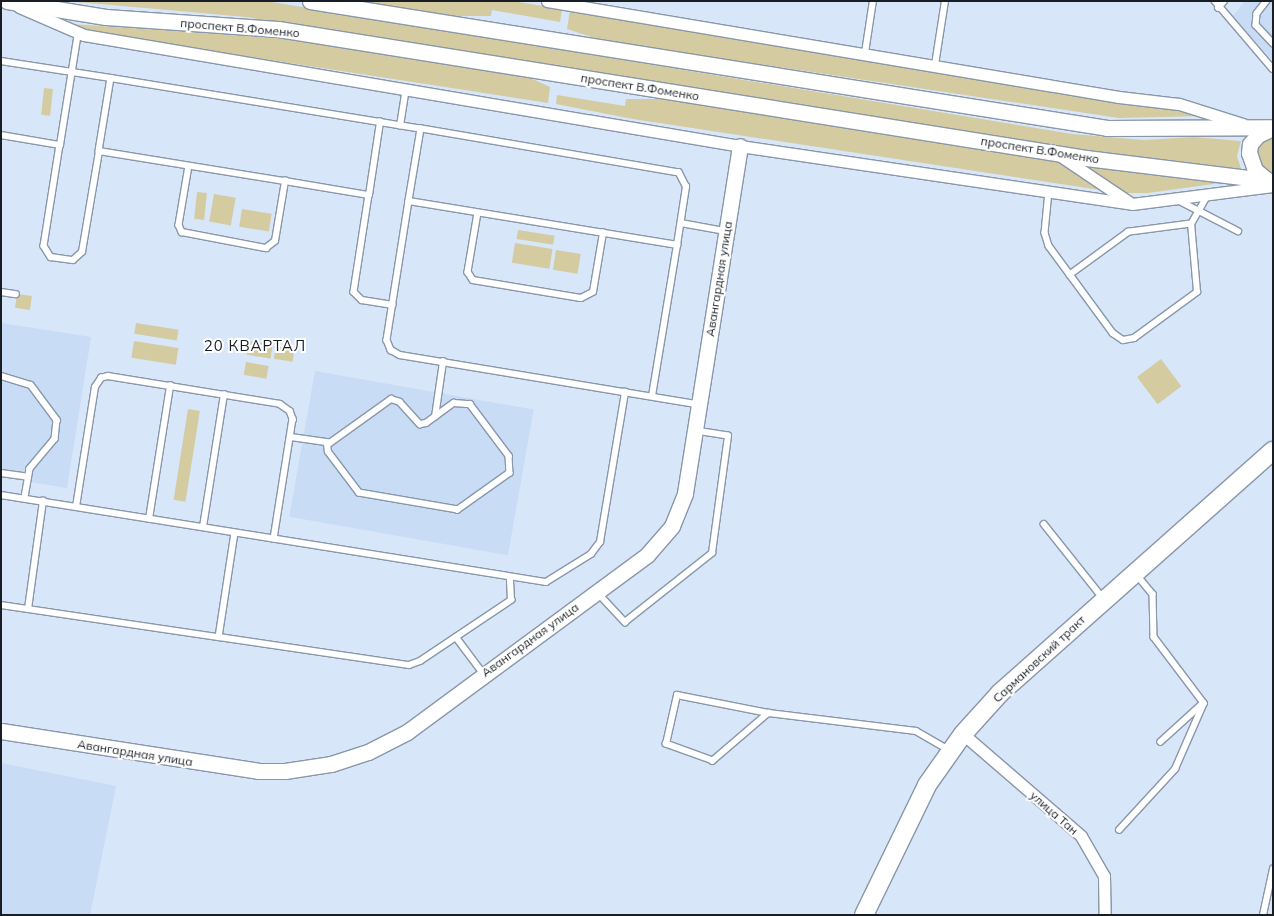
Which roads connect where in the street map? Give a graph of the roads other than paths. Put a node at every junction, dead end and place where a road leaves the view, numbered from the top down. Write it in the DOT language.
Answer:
graph roads {
  1 [pos="6,1"];
  2 [pos="310,1"];
  3 [pos="547,1"];
  4 [pos="873,1"];
  5 [pos="945,1"];
  6 [pos="1215,1"];
  7 [pos="1224,1"];
  8 [pos="1267,1"];
  9 [pos="598,5"];
  10 [pos="1218,8"];
  11 [pos="78,32"];
  12 [pos="1273,43"];
  13 [pos="866,53"];
  14 [pos="1,60"];
  15 [pos="935,65"];
  16 [pos="1273,69"];
  17 [pos="72,72"];
  18 [pos="111,78"];
  19 [pos="406,89"];
  20 [pos="380,122"];
  21 [pos="400,126"];
  22 [pos="1252,126"];
  23 [pos="1273,127"];
  24 [pos="421,129"];
  25 [pos="1,135"];
  26 [pos="60,144"];
  27 [pos="740,146"];
  28 [pos="99,151"];
  29 [pos="1055,153"];
  30 [pos="189,166"];
  31 [pos="285,181"];
  32 [pos="1271,182"];
  33 [pos="1050,192"];
  34 [pos="369,195"];
  35 [pos="1208,195"];
  36 [pos="1176,199"];
  37 [pos="409,202"];
  38 [pos="1132,204"];
  39 [pos="478,213"];
  40 [pos="1196,213"];
  41 [pos="681,223"];
  42 [pos="1191,224"];
  43 [pos="727,231"];
  44 [pos="1238,231"];
  45 [pos="603,233"];
  46 [pos="677,245"];
  47 [pos="1070,275"];
  48 [pos="1,292"];
  49 [pos="16,294"];
  50 [pos="392,305"];
  51 [pos="443,362"];
  52 [pos="2,378"];
  53 [pos="170,386"];
  54 [pos="625,392"];
  55 [pos="224,395"];
  56 [pos="652,396"];
  57 [pos="699,404"];
  58 [pos="434,417"];
  59 [pos="695,431"];
  60 [pos="290,436"];
  61 [pos="328,442"];
  62 [pos="1273,452"];
  63 [pos="1,473"];
  64 [pos="28,477"];
  65 [pos="1,494"];
  66 [pos="25,498"];
  67 [pos="43,501"];
  68 [pos="76,507"];
  69 [pos="149,518"];
  70 [pos="1044,524"];
  71 [pos="203,527"];
  72 [pos="235,533"];
  73 [pos="274,539"];
  74 [pos="1135,572"];
  75 [pos="510,578"];
  76 [pos="597,591"];
  77 [pos="1104,599"];
  78 [pos="1,605"];
  79 [pos="28,608"];
  80 [pos="220,637"];
  81 [pos="456,637"];
  82 [pos="484,675"];
  83 [pos="1204,703"];
  84 [pos="769,713"];
  85 [pos="1,731"];
  86 [pos="963,734"];
  87 [pos="1161,742"];
  88 [pos="951,752"];
  89 [pos="1119,830"];
  90 [pos="1273,870"];
  91 [pos="864,915"];
  92 [pos="1105,915"];
  93 [pos="1263,915"];
  1 -- 11 [label="street"];
  1 -- 29 [label="main road, проспект В.Фоменко"];
  2 -- 22 [label="main road"];
  3 -- 9 [label="street"];
  4 -- 13 [label="lane"];
  5 -- 15 [label="lane"];
  6 -- 10 [label="lane"];
  7 -- 10 [label="lane"];
  8 -- 12 [label="lane"];
  9 -- 13 [label="street"];
  10 -- 16 [label="lane"];
  11 -- 17 [label="lane"];
  11 -- 19 [label="street"];
  13 -- 15 [label="street"];
  14 -- 17 [label="lane"];
  15 -- 22 [label="street"];
  17 -- 18 [label="lane"];
  17 -- 26 [label="lane"];
  18 -- 20 [label="lane"];
  18 -- 28 [label="lane"];
  19 -- 21 [label="lane"];
  19 -- 27 [label="street"];
  20 -- 21 [label="lane"];
  20 -- 34 [label="lane"];
  21 -- 24 [label="lane"];
  22 -- 23 [label="main road"];
  23 -- 32 [label="main road"];
  24 -- 37 [label="lane"];
  24 -- 41 [label="lane"];
  25 -- 26 [label="lane"];
  26 -- 28 [label="lane"];
  27 -- 33 [label="street"];
  27 -- 43 [label="main road, Авангардная улица"];
  28 -- 30 [label="lane"];
  29 -- 32 [label="main road, проспект В.Фоменко"];
  29 -- 38 [label="street"];
  30 -- 31 [label="lane"];
  30 -- 31 [label="lane"];
  31 -- 34 [label="lane"];
  32 -- 35 [label="street"];
  33 -- 38 [label="street"];
  33 -- 47 [label="lane"];
  34 -- 50 [label="lane"];
  35 -- 36 [label="street"];
  35 -- 40 [label="lane"];
  36 -- 38 [label="street"];
  36 -- 40 [label="lane"];
  37 -- 39 [label="lane"];
  37 -- 50 [label="lane"];
  39 -- 45 [label="lane"];
  39 -- 45 [label="lane"];
  40 -- 42 [label="lane"];
  40 -- 44 [label="lane"];
  41 -- 43 [label="lane"];
  41 -- 46 [label="lane"];
  42 -- 47 [label="lane"];
  42 -- 47 [label="lane"];
  43 -- 57 [label="main road, Авангардная улица"];
  45 -- 46 [label="lane"];
  46 -- 56 [label="lane"];
  48 -- 49 [label="lane"];
  50 -- 51 [label="lane"];
  51 -- 54 [label="lane"];
  51 -- 58 [label="lane"];
  52 -- 64 [label="lane"];
  53 -- 55 [label="lane"];
  53 -- 68 [label="lane"];
  53 -- 69 [label="lane"];
  54 -- 56 [label="lane"];
  54 -- 75 [label="lane"];
  55 -- 60 [label="lane"];
  55 -- 71 [label="lane"];
  56 -- 57 [label="lane"];
  57 -- 59 [label="main road, Авангардная улица"];
  58 -- 61 [label="lane"];
  58 -- 61 [label="lane"];
  59 -- 76 [label="main road, Авангардная улица"];
  59 -- 76 [label="lane"];
  60 -- 61 [label="lane"];
  60 -- 73 [label="lane"];
  62 -- 74 [label="main road, Сармановский тракт"];
  63 -- 64 [label="lane"];
  64 -- 66 [label="lane"];
  65 -- 66 [label="lane"];
  66 -- 67 [label="lane"];
  67 -- 68 [label="lane"];
  67 -- 79 [label="lane"];
  68 -- 69 [label="lane"];
  69 -- 71 [label="lane"];
  70 -- 77 [label="lane"];
  71 -- 72 [label="lane"];
  72 -- 73 [label="lane"];
  72 -- 80 [label="lane"];
  73 -- 75 [label="lane"];
  74 -- 77 [label="main road, Сармановский тракт"];
  74 -- 83 [label="lane"];
  75 -- 81 [label="lane"];
  76 -- 82 [label="main road, Авангардная улица"];
  77 -- 86 [label="main road, Сармановский тракт"];
  78 -- 79 [label="lane"];
  79 -- 80 [label="lane"];
  80 -- 81 [label="lane"];
  81 -- 82 [label="lane"];
  82 -- 85 [label="main road, Авангардная улица"];
  83 -- 87 [label="lane"];
  83 -- 89 [label="lane"];
  84 -- 84 [label="lane"];
  84 -- 88 [label="lane"];
  86 -- 88 [label="main road, Сармановский тракт"];
  86 -- 92 [label="street, улица Тан"];
  88 -- 91 [label="main road, Сармановский тракт"];
  90 -- 93 [label="lane"];
}
